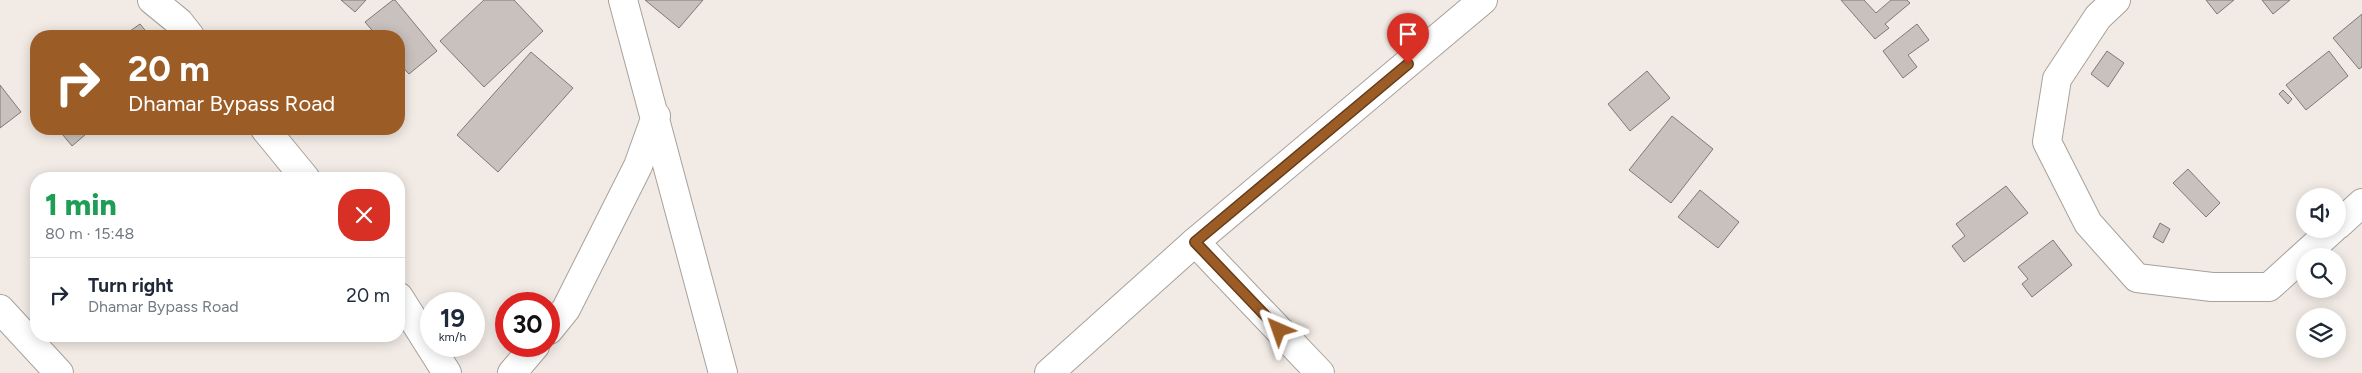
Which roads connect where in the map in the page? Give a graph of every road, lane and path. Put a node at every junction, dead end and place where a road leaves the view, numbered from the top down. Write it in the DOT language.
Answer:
graph roads {
  1 [pos="152,0"];
  2 [pos="624,0"];
  3 [pos="1484,0"];
  4 [pos="2116,0"];
  5 [pos="185,30"];
  6 [pos="656,116"];
  7 [pos="270,135"];
  8 [pos="300,172"];
  9 [pos="2362,203"];
  10 [pos="2346,218"];
  11 [pos="2323,238"];
  12 [pos="1195,242"];
  13 [pos="405,306"];
  14 [pos="0,309"];
  15 [pos="560,316"];
  16 [pos="30,342"];
  17 [pos="30,342"];
  18 [pos="525,357"];
  19 [pos="59,373"];
  20 [pos="447,373"];
  21 [pos="512,373"];
  22 [pos="723,373"];
  23 [pos="1049,373"];
  24 [pos="1320,373"];
  1 -- 5 [label="street"];
  2 -- 6 [label="street"];
  3 -- 12 [label="street"];
  4 -- 11 [label="street"];
  6 -- 15 [label="street"];
  6 -- 22 [label="street"];
  7 -- 8 [label="street"];
  9 -- 10 [label="street"];
  12 -- 23 [label="street"];
  12 -- 24 [label="street"];
  13 -- 20 [label="street"];
  14 -- 16 [label="street"];
  17 -- 19 [label="street"];
  18 -- 21 [label="street"];
}
